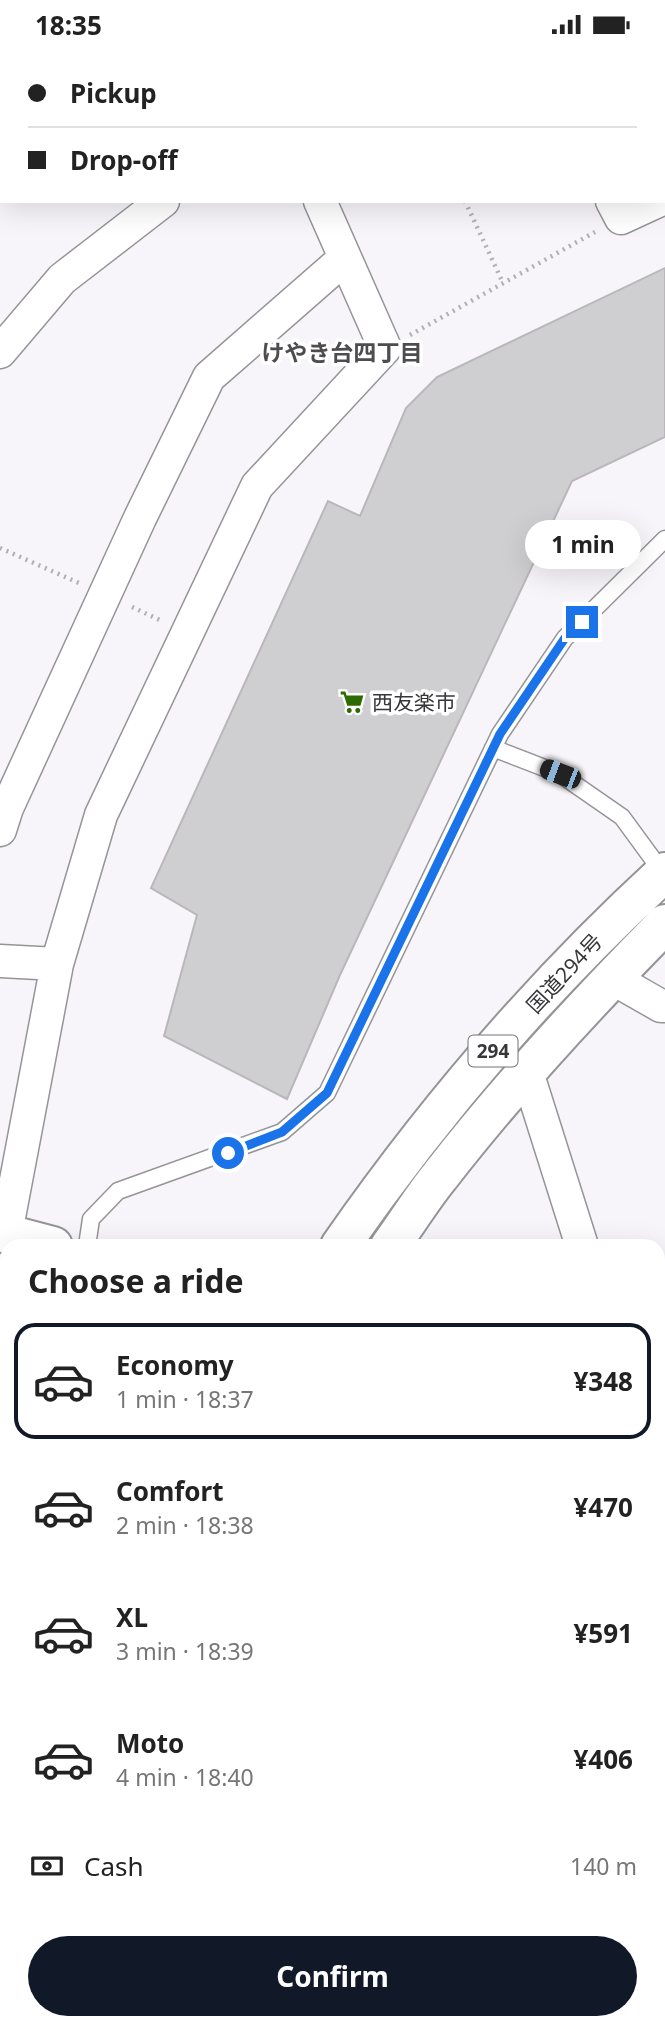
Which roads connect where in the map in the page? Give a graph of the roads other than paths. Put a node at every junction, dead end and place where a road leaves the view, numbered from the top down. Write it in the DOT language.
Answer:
graph roads {
  1 [pos="160,203"];
  2 [pos="321,203"];
  3 [pos="649,203"];
  4 [pos="616,210"];
  5 [pos="345,258"];
  6 [pos="0,352"];
  7 [pos="665,539"];
  8 [pos="493,748"];
  9 [pos="0,830"];
  10 [pos="664,872"];
  11 [pos="665,924"];
  12 [pos="0,961"];
  13 [pos="57,964"];
  14 [pos="612,978"];
  15 [pos="665,1006"];
  16 [pos="527,1072"];
  17 [pos="3,1232"];
  18 [pos="28,1239"];
  19 [pos="89,1239"];
  20 [pos="345,1239"];
  21 [pos="395,1239"];
  22 [pos="573,1239"];
  1 -- 6 [label="street"];
  2 -- 5 [label="street"];
  3 -- 4 [label="street"];
  5 -- 9 [label="street"];
  5 -- 13 [label="street"];
  7 -- 8 [label="lane"];
  8 -- 10 [label="lane"];
  8 -- 19 [label="lane"];
  10 -- 20 [label="main road, 国道294号 / 294"];
  11 -- 14 [label="main road, 国道294号 / 294"];
  12 -- 13 [label="street"];
  13 -- 17 [label="street"];
  14 -- 15 [label="street"];
  14 -- 16 [label="main road, 国道294号 / 294"];
  16 -- 21 [label="main road, 国道294号 / 294"];
  16 -- 22 [label="street"];
  17 -- 18 [label="main road"];
}
